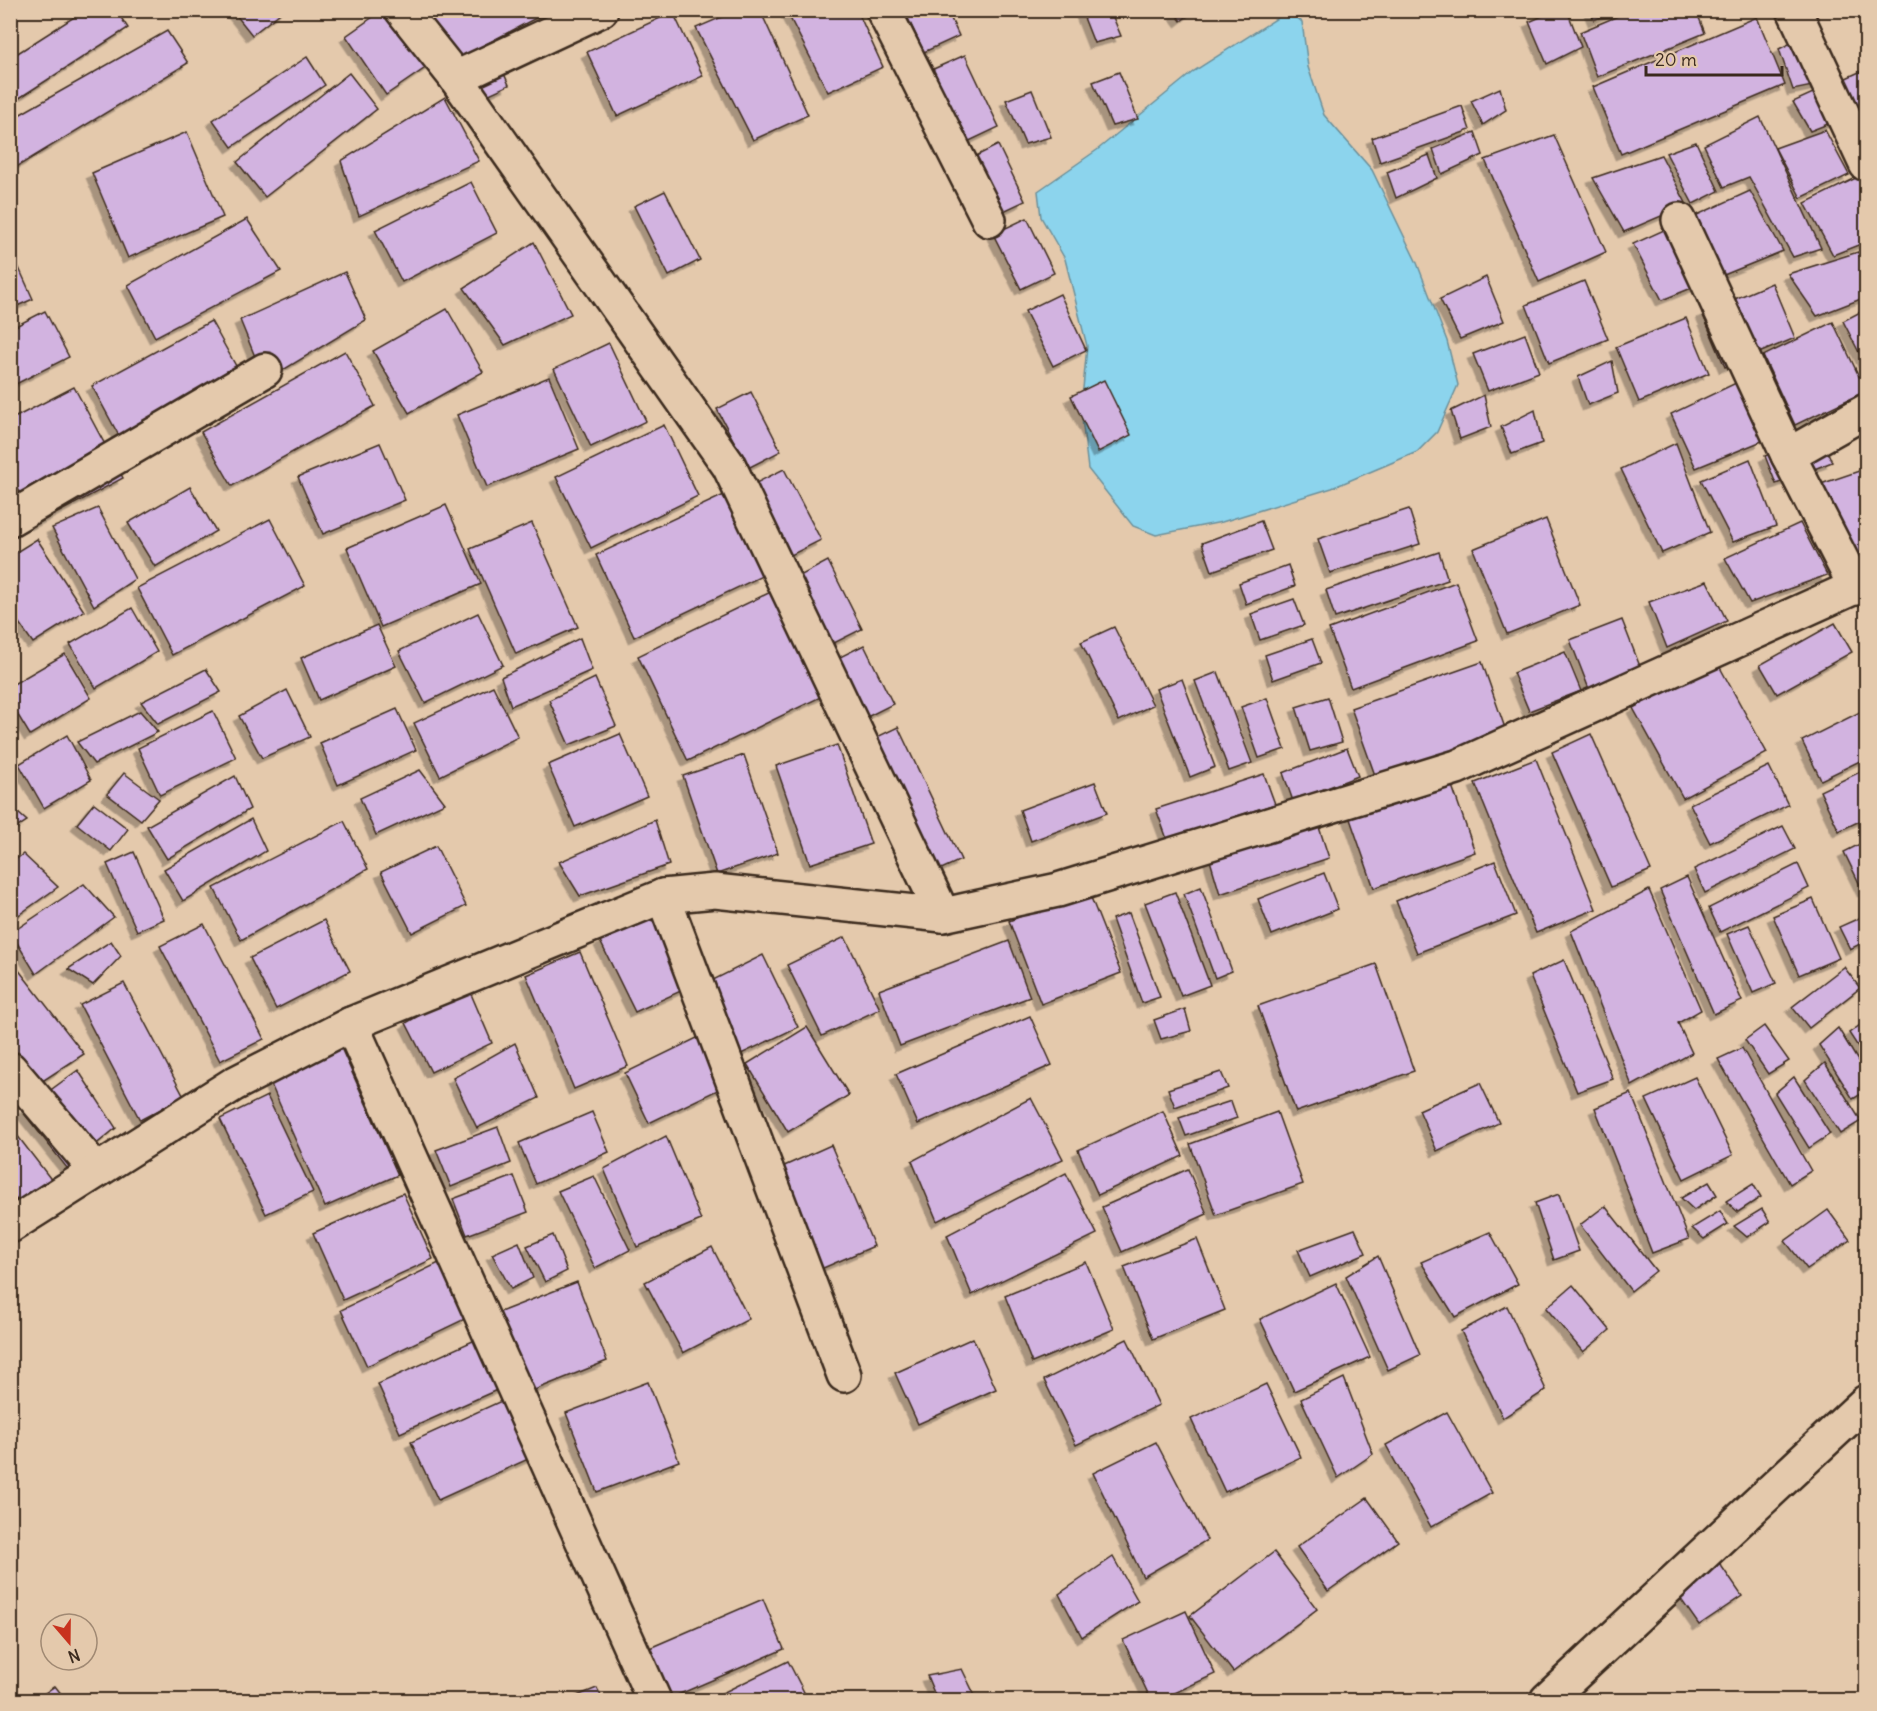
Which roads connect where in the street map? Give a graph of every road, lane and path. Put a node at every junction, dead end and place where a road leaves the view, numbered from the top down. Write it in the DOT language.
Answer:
graph roads {
  1 [pos="402,10"];
  2 [pos="601,10"];
  3 [pos="883,10"];
  4 [pos="1794,10"];
  5 [pos="456,78"];
  6 [pos="1866,164"];
  7 [pos="989,220"];
  8 [pos="1679,220"];
  9 [pos="266,370"];
  10 [pos="1866,411"];
  11 [pos="1788,455"];
  12 [pos="10,519"];
  13 [pos="1861,585"];
  14 [pos="663,896"];
  15 [pos="943,915"];
  16 [pos="351,1024"];
  17 [pos="10,1069"];
  18 [pos="96,1170"];
  19 [pos="10,1226"];
  20 [pos="844,1375"];
  21 [pos="1866,1402"];
  22 [pos="654,1701"];
  23 [pos="1546,1701"];
  1 -- 5 [label="street"];
  2 -- 5 [label="street"];
  3 -- 7 [label="street"];
  4 -- 6 [label="street"];
  5 -- 15 [label="street"];
  8 -- 11 [label="street"];
  9 -- 12 [label="street"];
  10 -- 11 [label="street"];
  11 -- 13 [label="street"];
  13 -- 15 [label="street"];
  14 -- 15 [label="street"];
  14 -- 16 [label="street"];
  14 -- 20 [label="street"];
  16 -- 18 [label="street"];
  16 -- 22 [label="street"];
  17 -- 18 [label="street"];
  18 -- 19 [label="street"];
  21 -- 23 [label="street"];
}
